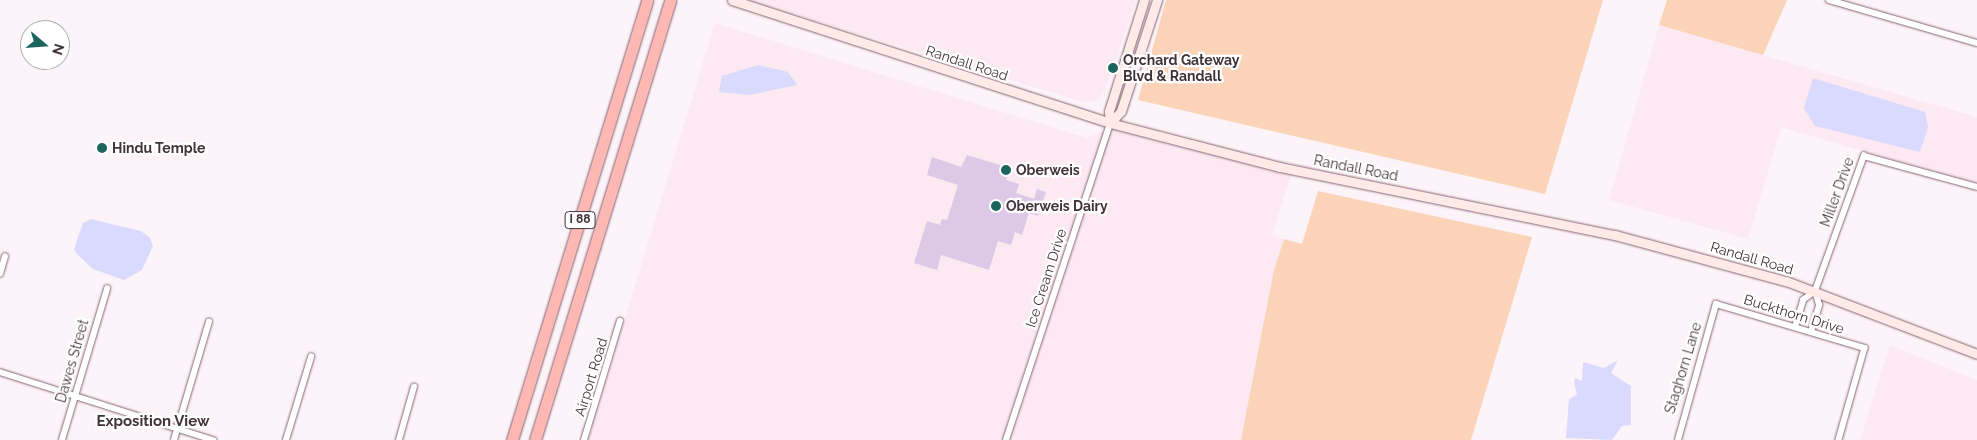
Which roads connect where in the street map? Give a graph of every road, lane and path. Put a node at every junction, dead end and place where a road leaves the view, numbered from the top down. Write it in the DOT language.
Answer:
graph roads {
  1 [pos="647,0"];
  2 [pos="670,0"];
  3 [pos="732,0"];
  4 [pos="1144,0"];
  5 [pos="1157,0"];
  6 [pos="1829,0"];
  7 [pos="1977,44"];
  8 [pos="1110,123"];
  9 [pos="1977,188"];
  10 [pos="5,257"];
  11 [pos="0,274"];
  12 [pos="107,289"];
  13 [pos="1815,291"];
  14 [pos="1716,304"];
  15 [pos="620,321"];
  16 [pos="209,322"];
  17 [pos="1794,327"];
  18 [pos="1811,332"];
  19 [pos="1977,354"];
  20 [pos="311,357"];
  21 [pos="0,372"];
  22 [pos="414,387"];
  23 [pos="75,396"];
  24 [pos="178,429"];
  25 [pos="62,440"];
  26 [pos="174,440"];
  27 [pos="213,440"];
  28 [pos="286,440"];
  29 [pos="399,440"];
  30 [pos="512,440"];
  31 [pos="535,440"];
  32 [pos="584,440"];
  33 [pos="1006,440"];
  34 [pos="1678,440"];
  35 [pos="1839,440"];
  1 -- 30 [label="highway, I 88"];
  2 -- 31 [label="highway, I 88"];
  3 -- 8 [label="main road, Randall Road"];
  4 -- 8 [label="main road"];
  5 -- 8 [label="main road"];
  6 -- 7 [label="street"];
  8 -- 13 [label="main road, Randall Road"];
  8 -- 33 [label="street, Ice Cream Drive"];
  9 -- 13 [label="street, Miller Drive"];
  10 -- 11 [label="street"];
  12 -- 23 [label="street, Dawes Street"];
  13 -- 17 [label="street"];
  13 -- 18 [label="street"];
  13 -- 19 [label="main road, Randall Road"];
  14 -- 17 [label="street, Buckthorn Drive"];
  14 -- 34 [label="street, Staghorn Lane"];
  15 -- 32 [label="street, Airport Road"];
  16 -- 24 [label="street"];
  17 -- 18 [label="street, Buckthorn Drive"];
  18 -- 35 [label="street, Buckthorn Drive"];
  20 -- 28 [label="street"];
  21 -- 23 [label="street"];
  22 -- 29 [label="street"];
  23 -- 24 [label="street"];
  23 -- 25 [label="street, Dawes Street"];
  24 -- 26 [label="street"];
  24 -- 27 [label="street"];
}
